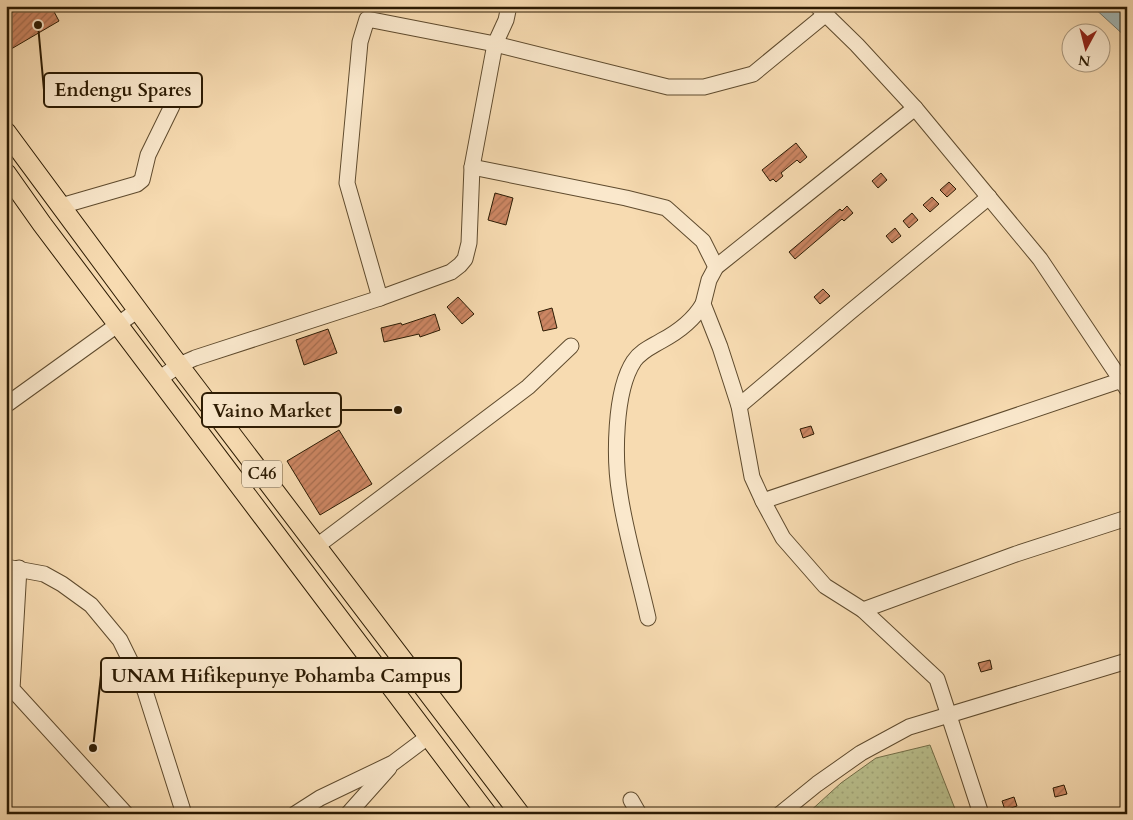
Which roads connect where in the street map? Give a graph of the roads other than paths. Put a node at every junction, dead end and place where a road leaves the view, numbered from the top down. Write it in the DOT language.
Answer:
graph roads {
  1 [pos="509,6"];
  2 [pos="822,10"];
  3 [pos="495,44"];
  4 [pos="172,106"];
  5 [pos="915,108"];
  6 [pos="6,132"];
  7 [pos="472,167"];
  8 [pos="6,173"];
  9 [pos="988,197"];
  10 [pos="61,206"];
  11 [pos="716,267"];
  12 [pos="380,298"];
  13 [pos="703,304"];
  14 [pos="138,310"];
  15 [pos="118,324"];
  16 [pos="572,346"];
  17 [pos="178,365"];
  18 [pos="159,379"];
  19 [pos="1124,384"];
  20 [pos="6,405"];
  21 [pos="739,406"];
  22 [pos="763,501"];
  23 [pos="1127,518"];
  24 [pos="317,546"];
  25 [pos="13,568"];
  26 [pos="863,610"];
  27 [pos="648,618"];
  28 [pos="1127,661"];
  29 [pos="949,715"];
  30 [pos="451,722"];
  31 [pos="429,736"];
  32 [pos="394,763"];
  33 [pos="631,800"];
  34 [pos="126,814"];
  35 [pos="184,814"];
  36 [pos="295,814"];
  37 [pos="348,814"];
  38 [pos="488,814"];
  39 [pos="520,814"];
  40 [pos="640,814"];
  41 [pos="780,814"];
  42 [pos="981,814"];
  1 -- 3 [label="street"];
  2 -- 3 [label="street"];
  2 -- 5 [label="street"];
  3 -- 7 [label="street"];
  3 -- 12 [label="street"];
  4 -- 10 [label="street"];
  5 -- 9 [label="street"];
  5 -- 11 [label="street"];
  6 -- 10 [label="main road, C46"];
  7 -- 11 [label="street"];
  7 -- 12 [label="street"];
  8 -- 15 [label="main road, C46"];
  9 -- 19 [label="street"];
  9 -- 21 [label="street"];
  10 -- 14 [label="main road, C46"];
  11 -- 13 [label="street"];
  12 -- 17 [label="street"];
  13 -- 21 [label="street"];
  13 -- 27 [label="street"];
  14 -- 15 [label="street"];
  14 -- 17 [label="main road, C46"];
  15 -- 18 [label="main road, C46"];
  15 -- 20 [label="street"];
  16 -- 24 [label="street"];
  17 -- 18 [label="street"];
  17 -- 24 [label="main road, C46"];
  18 -- 31 [label="main road, C46"];
  19 -- 22 [label="street"];
  21 -- 22 [label="street"];
  22 -- 26 [label="street"];
  23 -- 26 [label="street"];
  24 -- 30 [label="main road, C46"];
  25 -- 34 [label="street"];
  25 -- 35 [label="street"];
  26 -- 29 [label="street"];
  28 -- 29 [label="street"];
  29 -- 41 [label="street"];
  29 -- 42 [label="street"];
  30 -- 31 [label="main road"];
  30 -- 39 [label="main road, C46"];
  31 -- 32 [label="street"];
  31 -- 38 [label="main road, C46"];
  32 -- 36 [label="street"];
  32 -- 37 [label="street"];
  33 -- 40 [label="street"];
}
